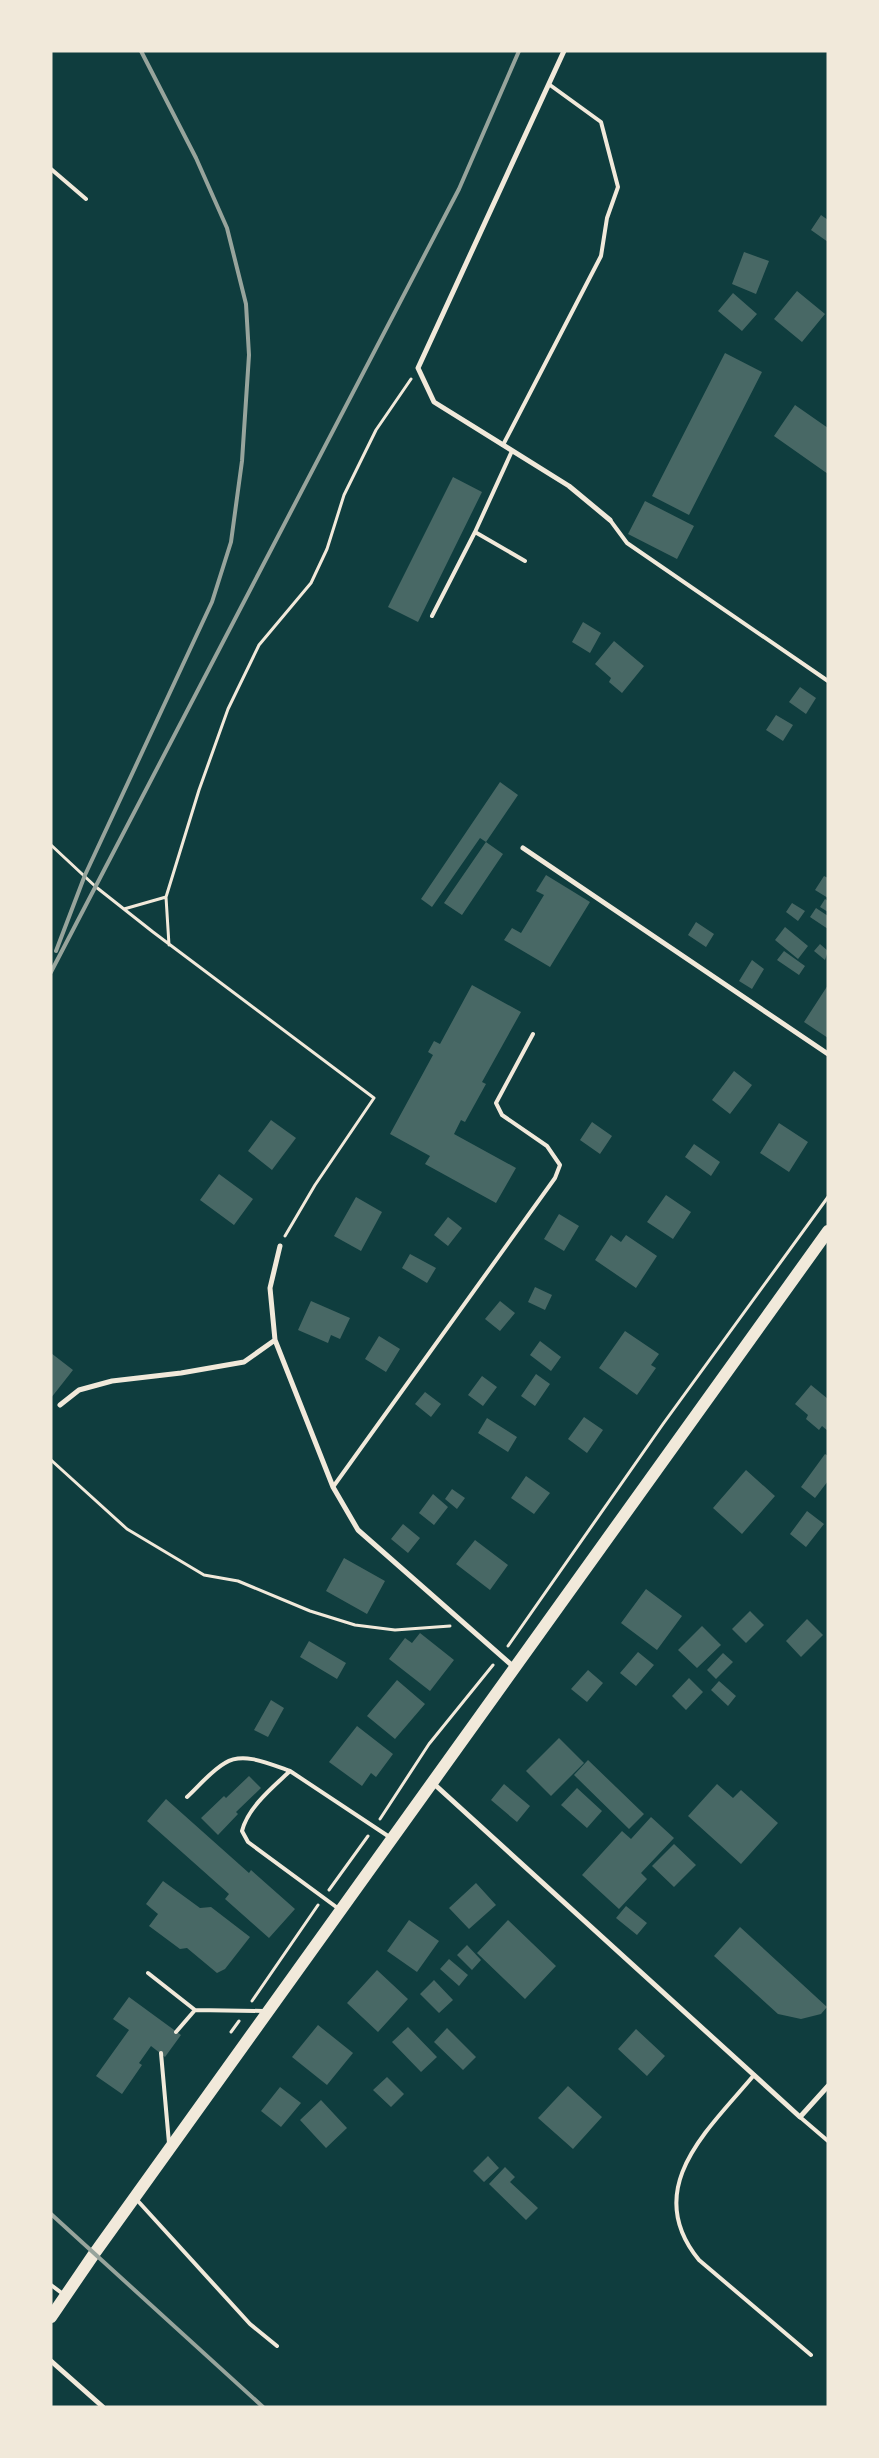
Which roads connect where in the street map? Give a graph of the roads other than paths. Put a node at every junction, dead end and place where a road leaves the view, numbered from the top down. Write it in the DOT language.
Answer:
graph roads {
  1 [pos="564,51"];
  2 [pos="550,85"];
  3 [pos="51,169"];
  4 [pos="86,199"];
  5 [pos="503,445"];
  6 [pos="512,451"];
  7 [pos="610,520"];
  8 [pos="475,532"];
  9 [pos="526,561"];
  10 [pos="432,616"];
  11 [pos="828,681"];
  12 [pos="523,848"];
  13 [pos="533,1034"];
  14 [pos="828,1054"];
  15 [pos="828,1231"];
  16 [pos="280,1246"];
  17 [pos="274,1340"];
  18 [pos="60,1405"];
  19 [pos="333,1487"];
  20 [pos="516,1668"];
  21 [pos="290,1771"];
  22 [pos="433,1783"];
  23 [pos="187,1797"];
  24 [pos="393,1840"];
  25 [pos="341,1911"];
  26 [pos="148,1973"];
  27 [pos="195,2010"];
  28 [pos="269,2011"];
  29 [pos="176,2032"];
  30 [pos="161,2053"];
  31 [pos="754,2075"];
  32 [pos="828,2086"];
  33 [pos="800,2117"];
  34 [pos="828,2141"];
  35 [pos="169,2149"];
  36 [pos="135,2197"];
  37 [pos="51,2285"];
  38 [pos="65,2296"];
  39 [pos="51,2317"];
  40 [pos="277,2346"];
  41 [pos="811,2354"];
  42 [pos="51,2361"];
  43 [pos="103,2407"];
  1 -- 2 [label="street"];
  2 -- 5 [label="lane"];
  2 -- 5 [label="street"];
  3 -- 4 [label="lane"];
  5 -- 6 [label="street"];
  6 -- 7 [label="street"];
  6 -- 8 [label="lane"];
  7 -- 11 [label="lane"];
  8 -- 9 [label="lane"];
  8 -- 10 [label="lane"];
  12 -- 14 [label="street"];
  13 -- 19 [label="lane"];
  15 -- 20 [label="main road"];
  16 -- 17 [label="street"];
  17 -- 18 [label="street"];
  17 -- 19 [label="street"];
  19 -- 20 [label="street"];
  20 -- 22 [label="main road"];
  21 -- 23 [label="lane"];
  21 -- 24 [label="lane"];
  21 -- 25 [label="lane"];
  22 -- 24 [label="main road"];
  22 -- 31 [label="street"];
  24 -- 25 [label="main road"];
  25 -- 28 [label="main road"];
  26 -- 27 [label="lane"];
  27 -- 28 [label="lane"];
  27 -- 29 [label="lane"];
  28 -- 35 [label="main road"];
  30 -- 35 [label="lane"];
  31 -- 33 [label="street"];
  31 -- 41 [label="lane"];
  32 -- 33 [label="street"];
  33 -- 34 [label="lane"];
  35 -- 36 [label="main road"];
  36 -- 38 [label="main road"];
  36 -- 40 [label="lane"];
  37 -- 38 [label="lane"];
  38 -- 39 [label="main road"];
  42 -- 43 [label="street"];
}
